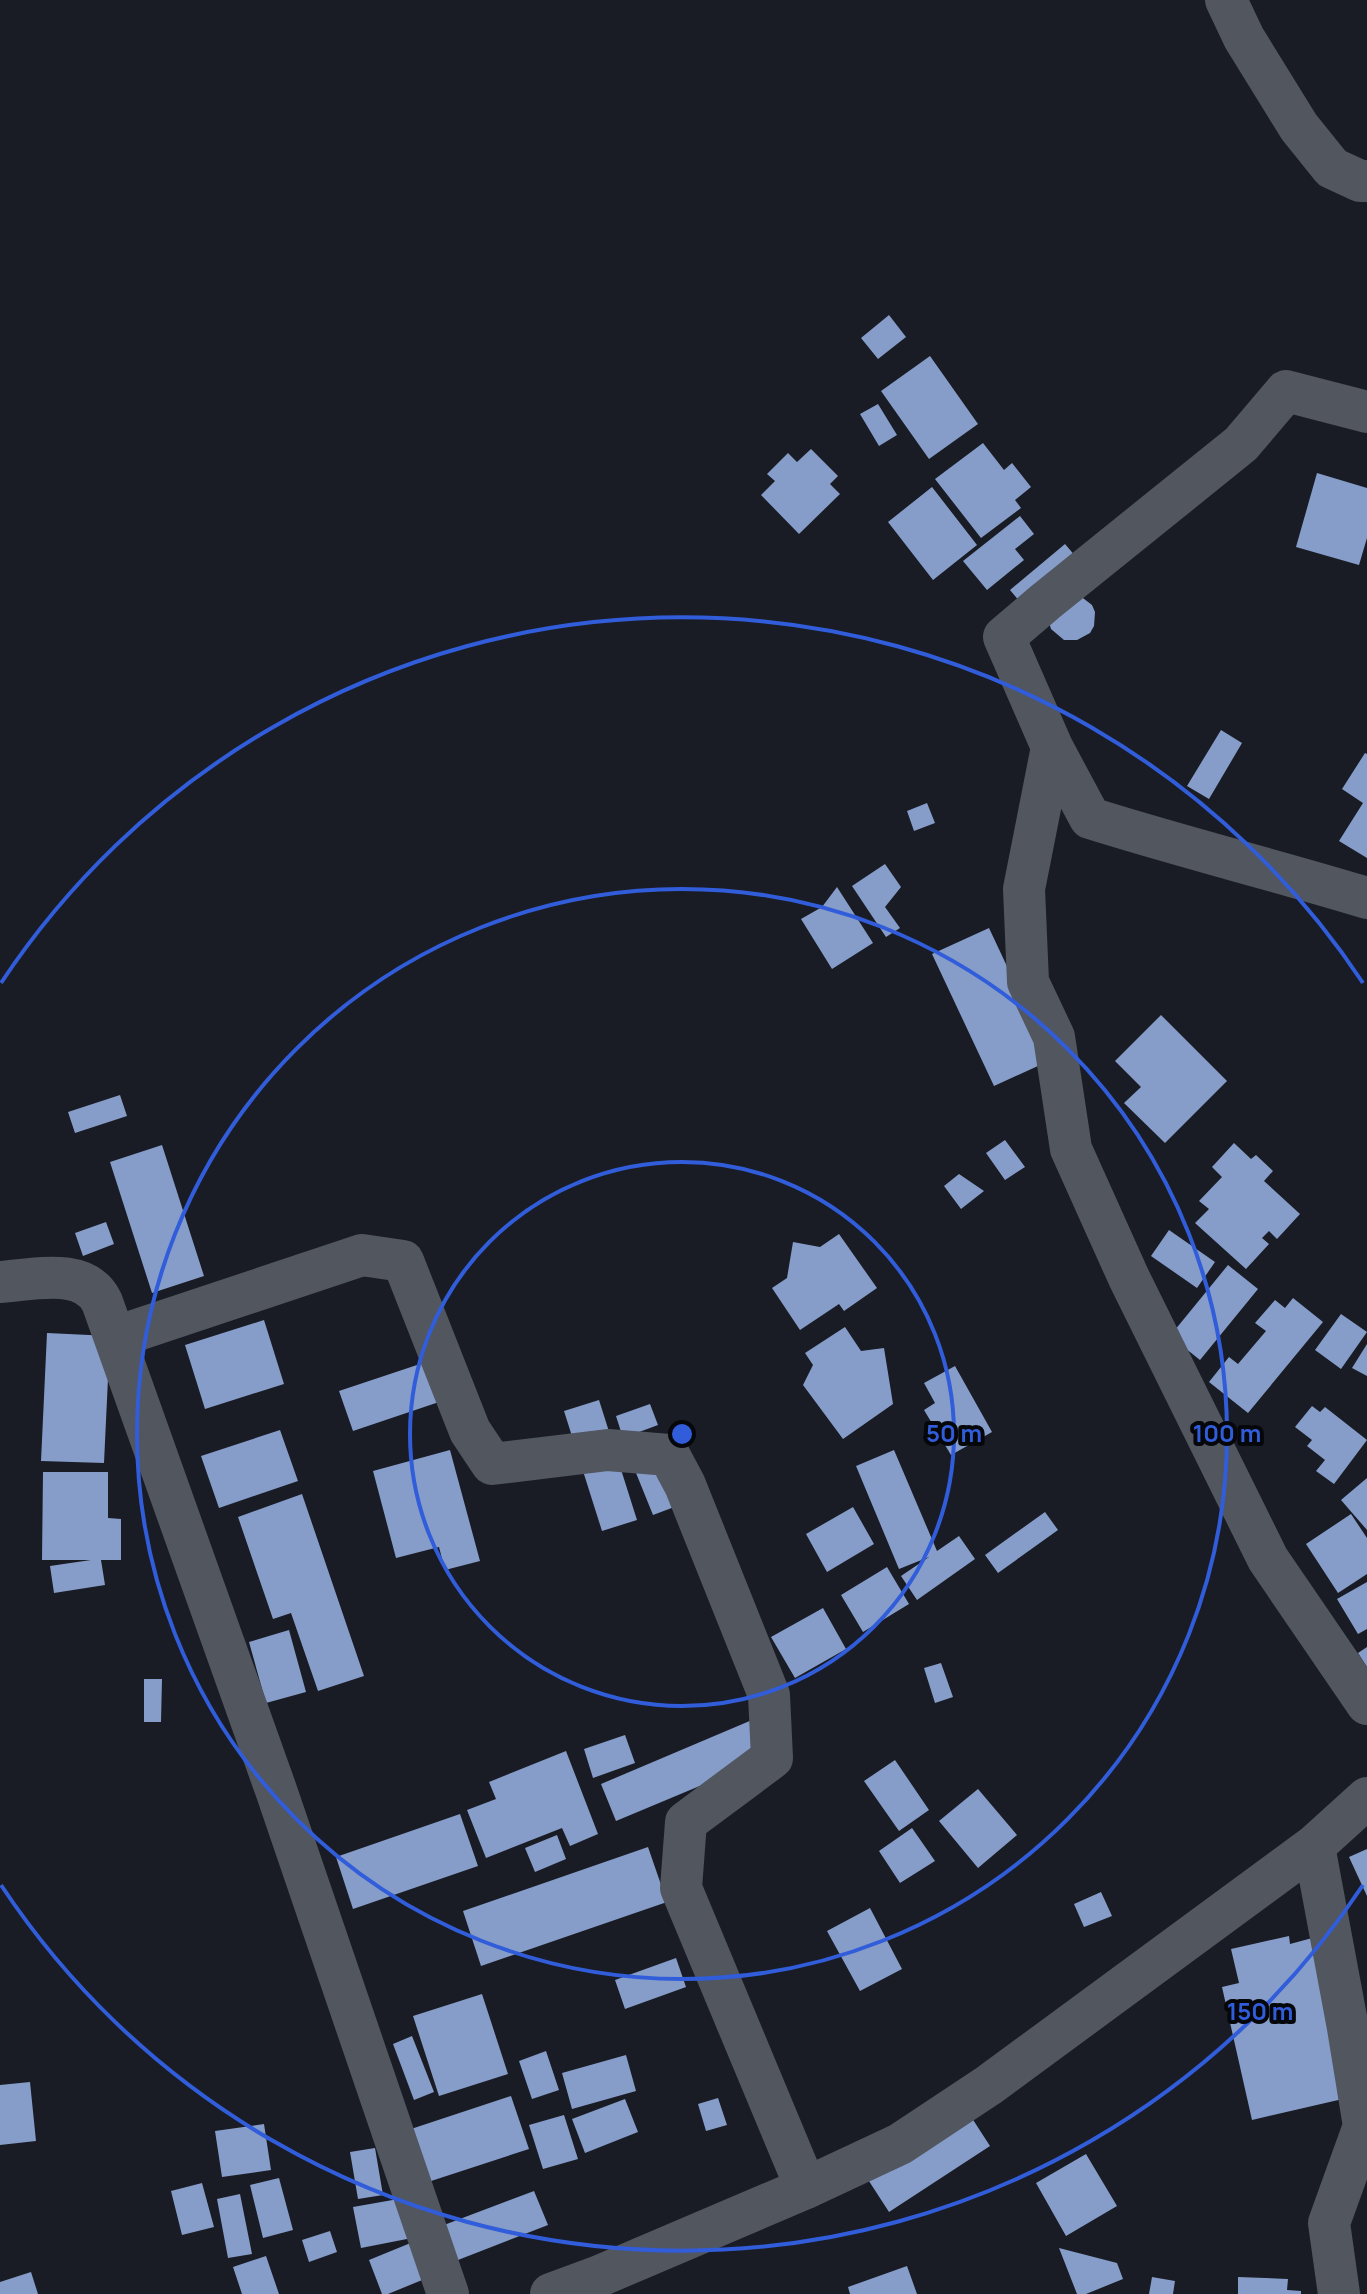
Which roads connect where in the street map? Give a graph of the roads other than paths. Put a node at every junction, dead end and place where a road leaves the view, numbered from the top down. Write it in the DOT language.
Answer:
graph roads {
  1 [pos="1226,0"];
  2 [pos="1367,181"];
  3 [pos="1367,412"];
  4 [pos="1052,747"];
  5 [pos="1367,898"];
  6 [pos="0,1282"];
  7 [pos="116,1337"];
  8 [pos="1367,1704"];
  9 [pos="1367,1798"];
  10 [pos="1314,1846"];
  11 [pos="806,2188"];
  12 [pos="448,2294"];
  13 [pos="551,2294"];
  14 [pos="1339,2294"];
  1 -- 2 [label="street"];
  3 -- 4 [label="street"];
  4 -- 5 [label="street"];
  4 -- 8 [label="street"];
  6 -- 7 [label="street"];
  7 -- 11 [label="street"];
  7 -- 12 [label="street"];
  9 -- 10 [label="street"];
  10 -- 11 [label="street"];
  10 -- 14 [label="street"];
  11 -- 13 [label="street"];
}
